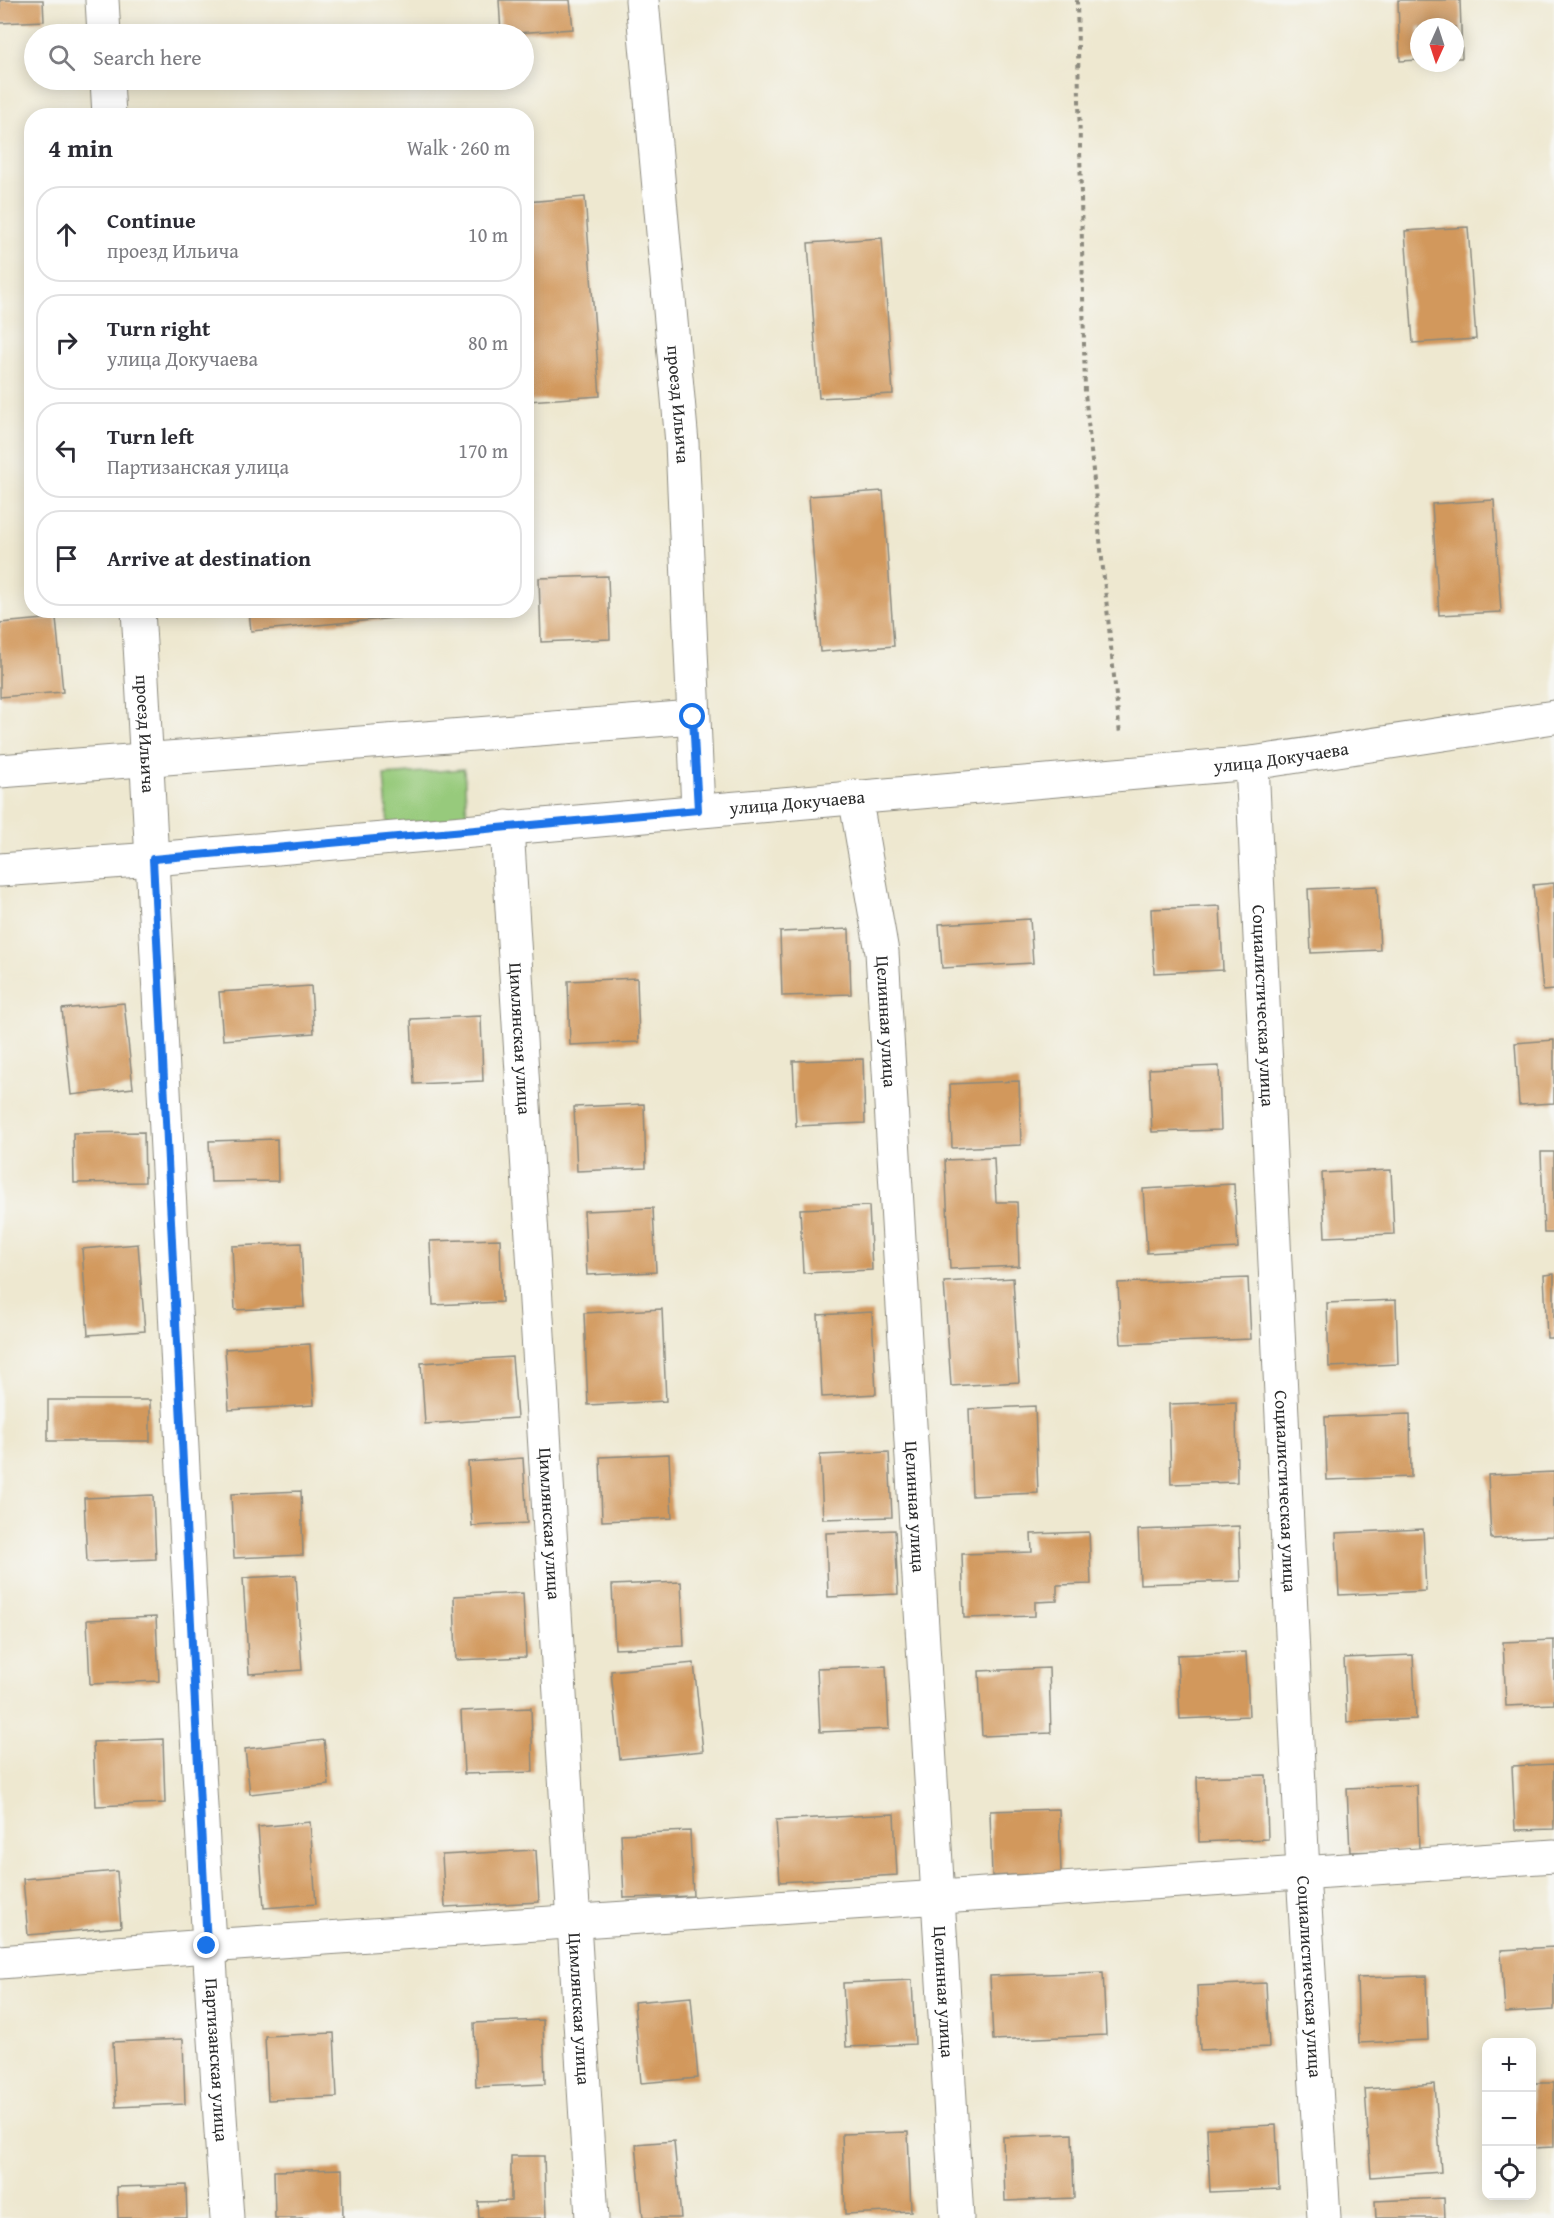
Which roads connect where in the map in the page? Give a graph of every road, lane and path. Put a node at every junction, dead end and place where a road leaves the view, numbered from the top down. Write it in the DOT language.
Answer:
graph roads {
  1 [pos="102,0"];
  2 [pos="642,0"];
  3 [pos="1077,0"];
  4 [pos="103,24"];
  5 [pos="108,90"];
  6 [pos="109,108"];
  7 [pos="138,618"];
  8 [pos="693,717"];
  9 [pos="1554,717"];
  10 [pos="147,760"];
  11 [pos="1252,763"];
  12 [pos="0,771"];
  13 [pos="1124,774"];
  14 [pos="855,796"];
  15 [pos="698,810"];
  16 [pos="507,827"];
  17 [pos="153,859"];
  18 [pos="0,870"];
  19 [pos="1554,1856"];
  20 [pos="1303,1873"];
  21 [pos="940,1897"];
  22 [pos="575,1922"];
  23 [pos="207,1946"];
  24 [pos="0,1962"];
  25 [pos="226,2218"];
  26 [pos="592,2218"];
  27 [pos="957,2218"];
  28 [pos="1324,2218"];
  1 -- 4 [label="street"];
  2 -- 8 [label="street, проезд Ильича"];
  3 -- 13 [label="path"];
  5 -- 6 [label="street"];
  7 -- 10 [label="street, проезд Ильича"];
  8 -- 10 [label="street"];
  8 -- 15 [label="street, проезд Ильича"];
  9 -- 11 [label="street, улица Докучаева"];
  10 -- 12 [label="street"];
  10 -- 17 [label="street, проезд Ильича"];
  11 -- 13 [label="street, улица Докучаева"];
  11 -- 20 [label="street, Социалистическая улица"];
  13 -- 14 [label="street, улица Докучаева"];
  14 -- 15 [label="street, улица Докучаева"];
  14 -- 21 [label="street, Целинная улица"];
  15 -- 16 [label="street, улица Докучаева"];
  16 -- 17 [label="street, улица Докучаева"];
  16 -- 22 [label="street, Цимлянская улица"];
  17 -- 18 [label="street, улица Докучаева"];
  17 -- 23 [label="street, Партизанская улица"];
  19 -- 20 [label="street"];
  20 -- 21 [label="street"];
  20 -- 28 [label="street, Социалистическая улица"];
  21 -- 22 [label="street"];
  21 -- 27 [label="street, Целинная улица"];
  22 -- 23 [label="street"];
  22 -- 26 [label="street, Цимлянская улица"];
  23 -- 24 [label="street"];
  23 -- 25 [label="street, Партизанская улица"];
}
